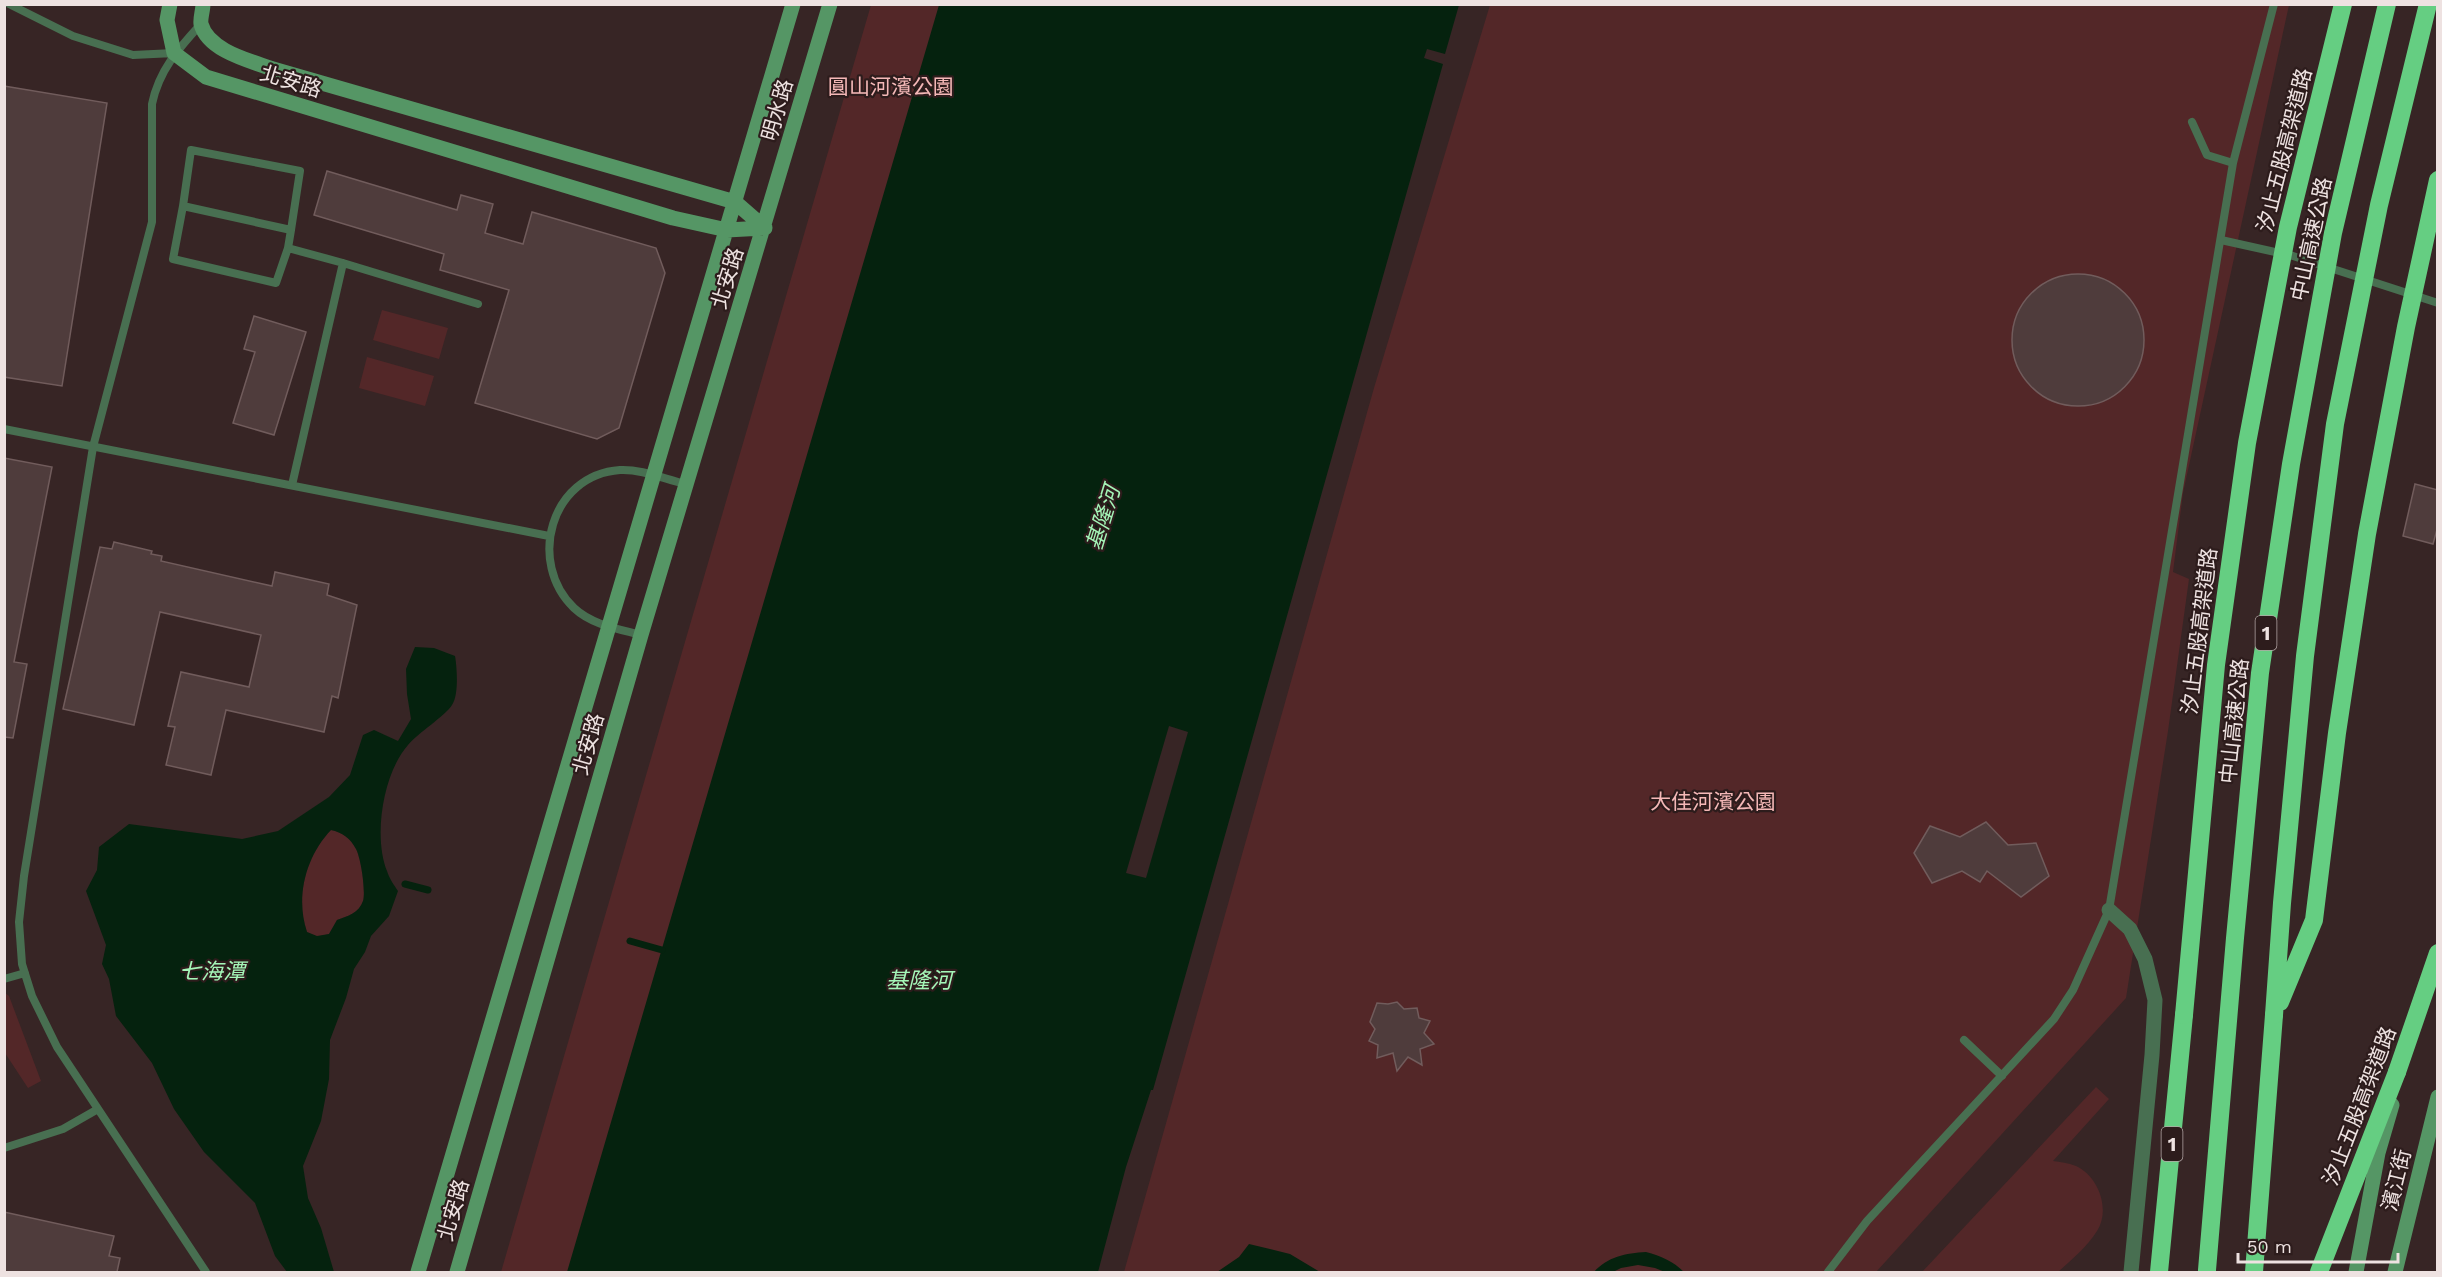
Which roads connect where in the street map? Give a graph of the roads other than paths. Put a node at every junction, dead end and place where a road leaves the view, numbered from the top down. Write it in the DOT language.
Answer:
graph roads {
  1 [pos="9,4"];
  2 [pos="170,4"];
  3 [pos="203,4"];
  4 [pos="793,4"];
  5 [pos="830,4"];
  6 [pos="2274,4"];
  7 [pos="2343,4"];
  8 [pos="2387,4"];
  9 [pos="2428,4"];
  10 [pos="201,24"];
  11 [pos="174,53"];
  12 [pos="2192,122"];
  13 [pos="2233,163"];
  14 [pos="2438,180"];
  15 [pos="735,202"];
  16 [pos="183,206"];
  17 [pos="765,228"];
  18 [pos="291,230"];
  19 [pos="727,230"];
  20 [pos="2220,240"];
  21 [pos="288,248"];
  22 [pos="343,263"];
  23 [pos="2438,303"];
  24 [pos="478,304"];
  25 [pos="4,429"];
  26 [pos="93,447"];
  27 [pos="654,476"];
  28 [pos="686,484"];
  29 [pos="292,485"];
  30 [pos="549,536"];
  31 [pos="608,626"];
  32 [pos="641,635"];
  33 [pos="2109,910"];
  34 [pos="2438,940"];
  35 [pos="2438,953"];
  36 [pos="24,973"];
  37 [pos="4,979"];
  38 [pos="2274,1015"];
  39 [pos="1964,1040"];
  40 [pos="2002,1076"];
  41 [pos="2438,1097"];
  42 [pos="98,1109"];
  43 [pos="4,1148"];
  44 [pos="206,1272"];
  45 [pos="418,1272"];
  46 [pos="457,1272"];
  47 [pos="1828,1272"];
  48 [pos="2131,1272"];
  49 [pos="2159,1272"];
  50 [pos="2206,1272"];
  51 [pos="2254,1272"];
  52 [pos="2319,1272"];
  53 [pos="2356,1272"];
  54 [pos="2395,1272"];
  1 -- 11 [label="lane"];
  2 -- 11 [label="main road"];
  3 -- 10 [label="main road"];
  4 -- 15 [label="main road, 明水路"];
  5 -- 17 [label="main road, 明水路"];
  6 -- 13 [label="lane"];
  7 -- 49 [label="highway, 汐止五股高架道路 / 1, bridge"];
  8 -- 50 [label="highway, 中山高速公路 / 1, bridge"];
  9 -- 38 [label="highway, 1, bridge"];
  10 -- 11 [label="lane"];
  10 -- 15 [label="main road, 北安路"];
  11 -- 19 [label="main road, 北安路"];
  11 -- 26 [label="lane"];
  12 -- 13 [label="lane"];
  13 -- 20 [label="lane"];
  14 -- 38 [label="highway, bridge"];
  15 -- 17 [label="main road, 北安路"];
  15 -- 19 [label="main road, 北安路"];
  16 -- 18 [label="lane"];
  16 -- 18 [label="lane"];
  16 -- 21 [label="lane"];
  17 -- 19 [label="main road, 北安路"];
  17 -- 28 [label="main road, 北安路"];
  18 -- 21 [label="lane"];
  19 -- 27 [label="main road, 北安路"];
  20 -- 23 [label="lane"];
  20 -- 33 [label="lane"];
  21 -- 22 [label="lane"];
  22 -- 24 [label="lane"];
  22 -- 29 [label="lane"];
  25 -- 26 [label="lane"];
  26 -- 29 [label="lane"];
  26 -- 36 [label="lane"];
  27 -- 28 [label="lane"];
  27 -- 30 [label="lane"];
  27 -- 31 [label="main road, 北安路"];
  28 -- 32 [label="main road, 北安路"];
  29 -- 30 [label="lane"];
  30 -- 31 [label="lane"];
  31 -- 32 [label="lane"];
  31 -- 45 [label="main road, 北安路"];
  32 -- 46 [label="main road, 北安路"];
  33 -- 40 [label="lane"];
  33 -- 48 [label="street"];
  34 -- 53 [label="main road, 濱江街"];
  35 -- 52 [label="highway, 汐止五股高架道路, bridge"];
  36 -- 37 [label="lane"];
  36 -- 42 [label="lane"];
  38 -- 51 [label="highway, 1"];
  39 -- 40 [label="lane"];
  40 -- 47 [label="lane"];
  41 -- 54 [label="main road, 濱江街"];
  42 -- 43 [label="lane"];
  42 -- 44 [label="lane"];
}
